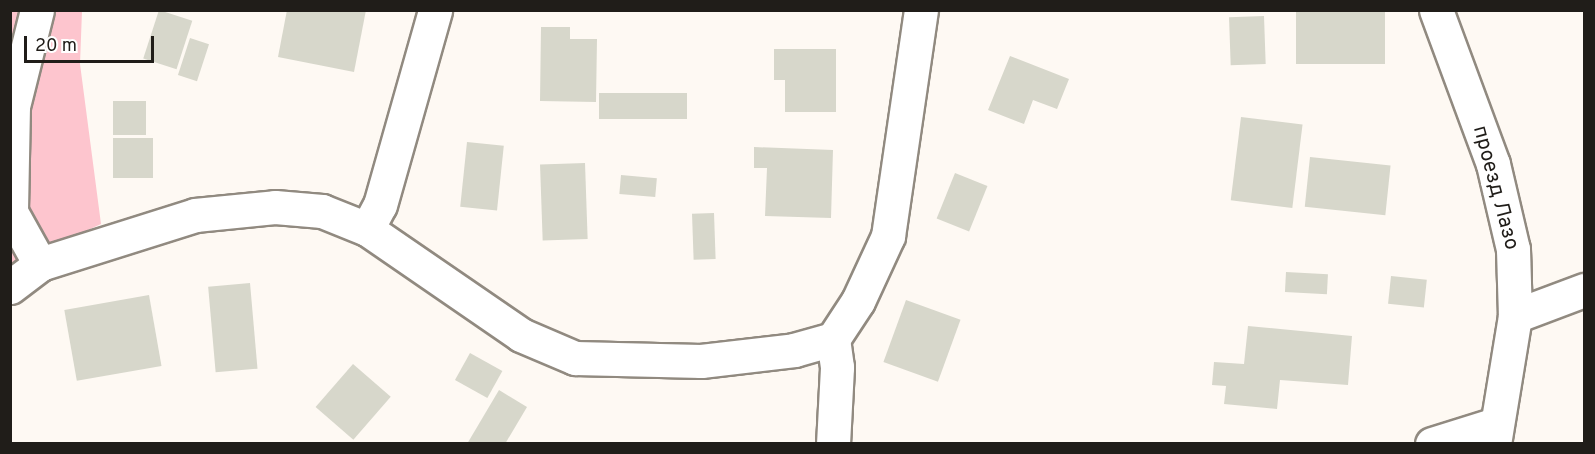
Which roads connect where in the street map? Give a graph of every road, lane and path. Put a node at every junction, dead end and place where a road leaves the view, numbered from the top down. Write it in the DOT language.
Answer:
graph roads {
  1 [pos="37,10"];
  2 [pos="435,10"];
  3 [pos="921,10"];
  4 [pos="1436,10"];
  5 [pos="11,211"];
  6 [pos="367,229"];
  7 [pos="40,264"];
  8 [pos="10,287"];
  9 [pos="1584,290"];
  10 [pos="1515,316"];
  11 [pos="833,339"];
  12 [pos="1495,434"];
  13 [pos="833,444"];
  14 [pos="1432,444"];
  1 -- 5 [label="street"];
  2 -- 6 [label="street"];
  3 -- 11 [label="street"];
  4 -- 10 [label="street, проезд Лазо"];
  5 -- 7 [label="street"];
  6 -- 7 [label="street"];
  6 -- 11 [label="street"];
  7 -- 8 [label="street"];
  9 -- 10 [label="street"];
  10 -- 12 [label="street, проезд Лазо"];
  11 -- 13 [label="street"];
  12 -- 14 [label="street"];
}
